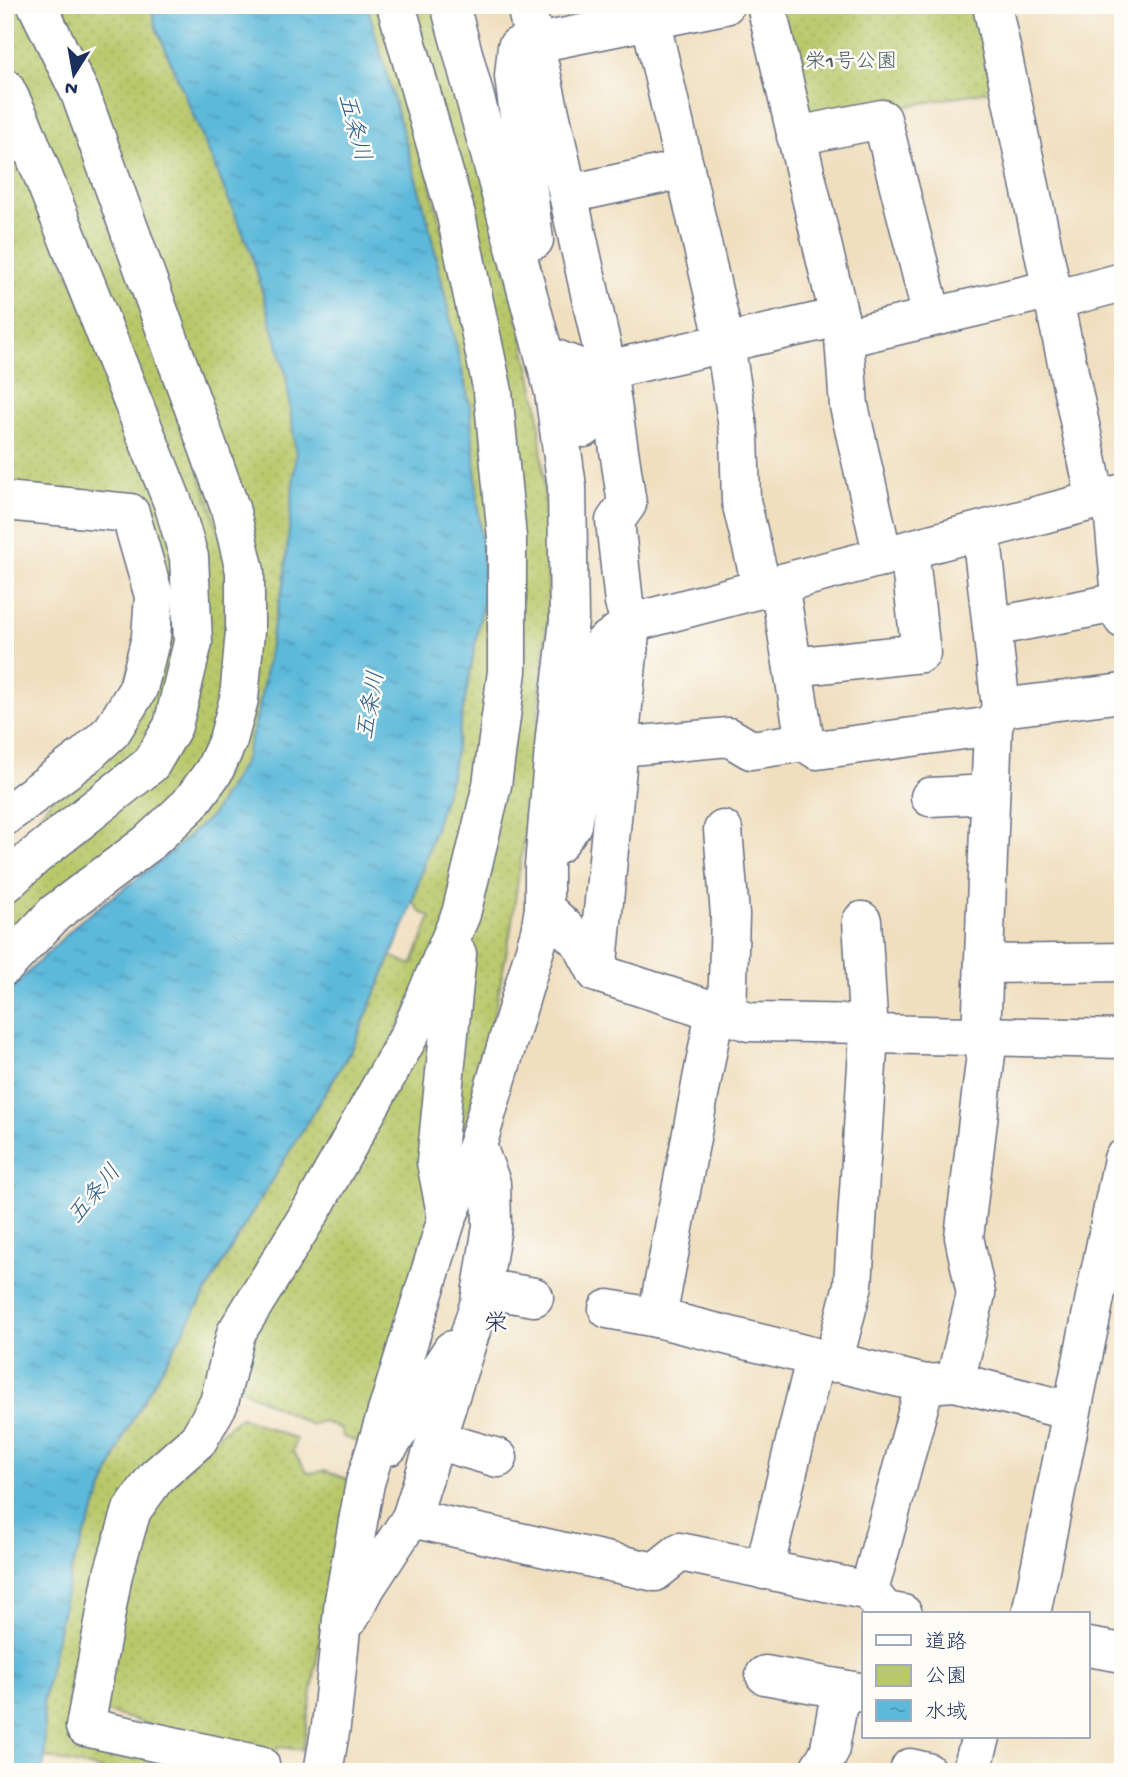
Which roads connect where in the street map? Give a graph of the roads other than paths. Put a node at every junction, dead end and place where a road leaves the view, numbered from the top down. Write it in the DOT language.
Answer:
graph roads {
  1 [pos="37,5"];
  2 [pos="396,5"];
  3 [pos="450,5"];
  4 [pos="526,5"];
  5 [pos="725,5"];
  6 [pos="766,5"];
  7 [pos="992,5"];
  8 [pos="649,12"];
  9 [pos="536,41"];
  10 [pos="5,88"];
  11 [pos="796,136"];
  12 [pos="685,169"];
  13 [pos="569,194"];
  14 [pos="525,282"];
  15 [pos="1123,282"];
  16 [pos="1053,295"];
  17 [pos="932,316"];
  18 [pos="842,327"];
  19 [pos="726,343"];
  20 [pos="545,355"];
  21 [pos="607,370"];
  22 [pos="1110,497"];
  23 [pos="5,501"];
  24 [pos="981,531"];
  25 [pos="896,554"];
  26 [pos="770,587"];
  27 [pos="1122,609"];
  28 [pos="631,623"];
  29 [pos="992,627"];
  30 [pos="793,667"];
  31 [pos="1123,693"];
  32 [pos="997,717"];
  33 [pos="805,742"];
  34 [pos="619,747"];
  35 [pos="53,780"];
  36 [pos="990,794"];
  37 [pos="930,797"];
  38 [pos="5,816"];
  39 [pos="723,830"];
  40 [pos="5,855"];
  41 [pos="544,866"];
  42 [pos="5,884"];
  43 [pos="544,908"];
  44 [pos="461,914"];
  45 [pos="862,921"];
  46 [pos="1123,962"];
  47 [pos="984,964"];
  48 [pos="5,966"];
  49 [pos="597,972"];
  50 [pos="721,1013"];
  51 [pos="869,1029"];
  52 [pos="984,1036"];
  53 [pos="1123,1039"];
  54 [pos="477,1146"];
  55 [pos="1123,1159"];
  56 [pos="1118,1201"];
  57 [pos="447,1218"];
  58 [pos="482,1288"];
  59 [pos="534,1297"];
  60 [pos="608,1309"];
  61 [pos="657,1318"];
  62 [pos="469,1340"];
  63 [pos="824,1361"];
  64 [pos="940,1383"];
  65 [pos="1071,1411"];
  66 [pos="436,1440"];
  67 [pos="498,1458"];
  68 [pos="365,1483"];
  69 [pos="411,1518"];
  70 [pos="764,1570"];
  71 [pos="885,1608"];
  72 [pos="1031,1612"];
  73 [pos="340,1637"];
  74 [pos="1090,1647"];
  75 [pos="1123,1653"];
  76 [pos="765,1675"];
  77 [pos="852,1691"];
  78 [pos="331,1726"];
  79 [pos="981,1738"];
  80 [pos="259,1772"];
  81 [pos="323,1772"];
  82 [pos="338,1772"];
  83 [pos="817,1772"];
  84 [pos="971,1772"];
  1 -- 48 [label="street"];
  2 -- 44 [label="street"];
  3 -- 14 [label="street"];
  4 -- 9 [label="street"];
  5 -- 8 [label="street"];
  6 -- 11 [label="street"];
  7 -- 16 [label="street"];
  8 -- 9 [label="street"];
  8 -- 12 [label="street"];
  9 -- 13 [label="street"];
  9 -- 14 [label="street"];
  10 -- 42 [label="street"];
  11 -- 17 [label="street"];
  11 -- 18 [label="street"];
  12 -- 13 [label="street"];
  12 -- 19 [label="street"];
  13 -- 21 [label="street"];
  14 -- 20 [label="street"];
  15 -- 16 [label="street"];
  16 -- 17 [label="street"];
  16 -- 22 [label="street"];
  17 -- 18 [label="street"];
  18 -- 19 [label="street"];
  18 -- 25 [label="street"];
  19 -- 21 [label="street"];
  19 -- 26 [label="street"];
  20 -- 28 [label="street"];
  20 -- 41 [label="street"];
  21 -- 28 [label="street"];
  22 -- 24 [label="street"];
  22 -- 27 [label="street"];
  23 -- 35 [label="street"];
  24 -- 25 [label="street"];
  24 -- 29 [label="street"];
  25 -- 26 [label="street"];
  25 -- 30 [label="street"];
  26 -- 28 [label="street"];
  26 -- 30 [label="street"];
  27 -- 29 [label="street"];
  28 -- 34 [label="street"];
  28 -- 41 [label="street"];
  29 -- 32 [label="street"];
  30 -- 33 [label="street"];
  31 -- 32 [label="street"];
  32 -- 33 [label="street"];
  32 -- 36 [label="street"];
  33 -- 34 [label="street"];
  34 -- 49 [label="street"];
  35 -- 38 [label="street"];
  35 -- 40 [label="street"];
  36 -- 37 [label="street"];
  36 -- 47 [label="street"];
  39 -- 50 [label="street"];
  41 -- 43 [label="street"];
  43 -- 49 [label="street"];
  43 -- 54 [label="street"];
  44 -- 57 [label="street"];
  44 -- 80 [label="street"];
  45 -- 51 [label="street"];
  46 -- 47 [label="street"];
  47 -- 52 [label="street"];
  49 -- 50 [label="street"];
  50 -- 51 [label="street"];
  50 -- 61 [label="street"];
  51 -- 52 [label="street"];
  51 -- 63 [label="street"];
  52 -- 53 [label="street"];
  52 -- 64 [label="street"];
  54 -- 57 [label="street"];
  54 -- 58 [label="street"];
  55 -- 56 [label="street"];
  56 -- 65 [label="street"];
  57 -- 68 [label="street"];
  58 -- 59 [label="street"];
  58 -- 62 [label="street"];
  60 -- 61 [label="street"];
  61 -- 63 [label="street"];
  62 -- 66 [label="street"];
  62 -- 68 [label="street"];
  63 -- 64 [label="street"];
  63 -- 70 [label="street"];
  64 -- 65 [label="street"];
  64 -- 71 [label="street"];
  65 -- 72 [label="street"];
  66 -- 67 [label="street"];
  66 -- 69 [label="street"];
  68 -- 73 [label="street"];
  69 -- 70 [label="street"];
  69 -- 73 [label="street"];
  70 -- 71 [label="street"];
  73 -- 78 [label="street"];
  74 -- 75 [label="street"];
  76 -- 77 [label="street"];
  77 -- 83 [label="street"];
  78 -- 81 [label="street"];
  78 -- 82 [label="street"];
  79 -- 84 [label="street"];
}
